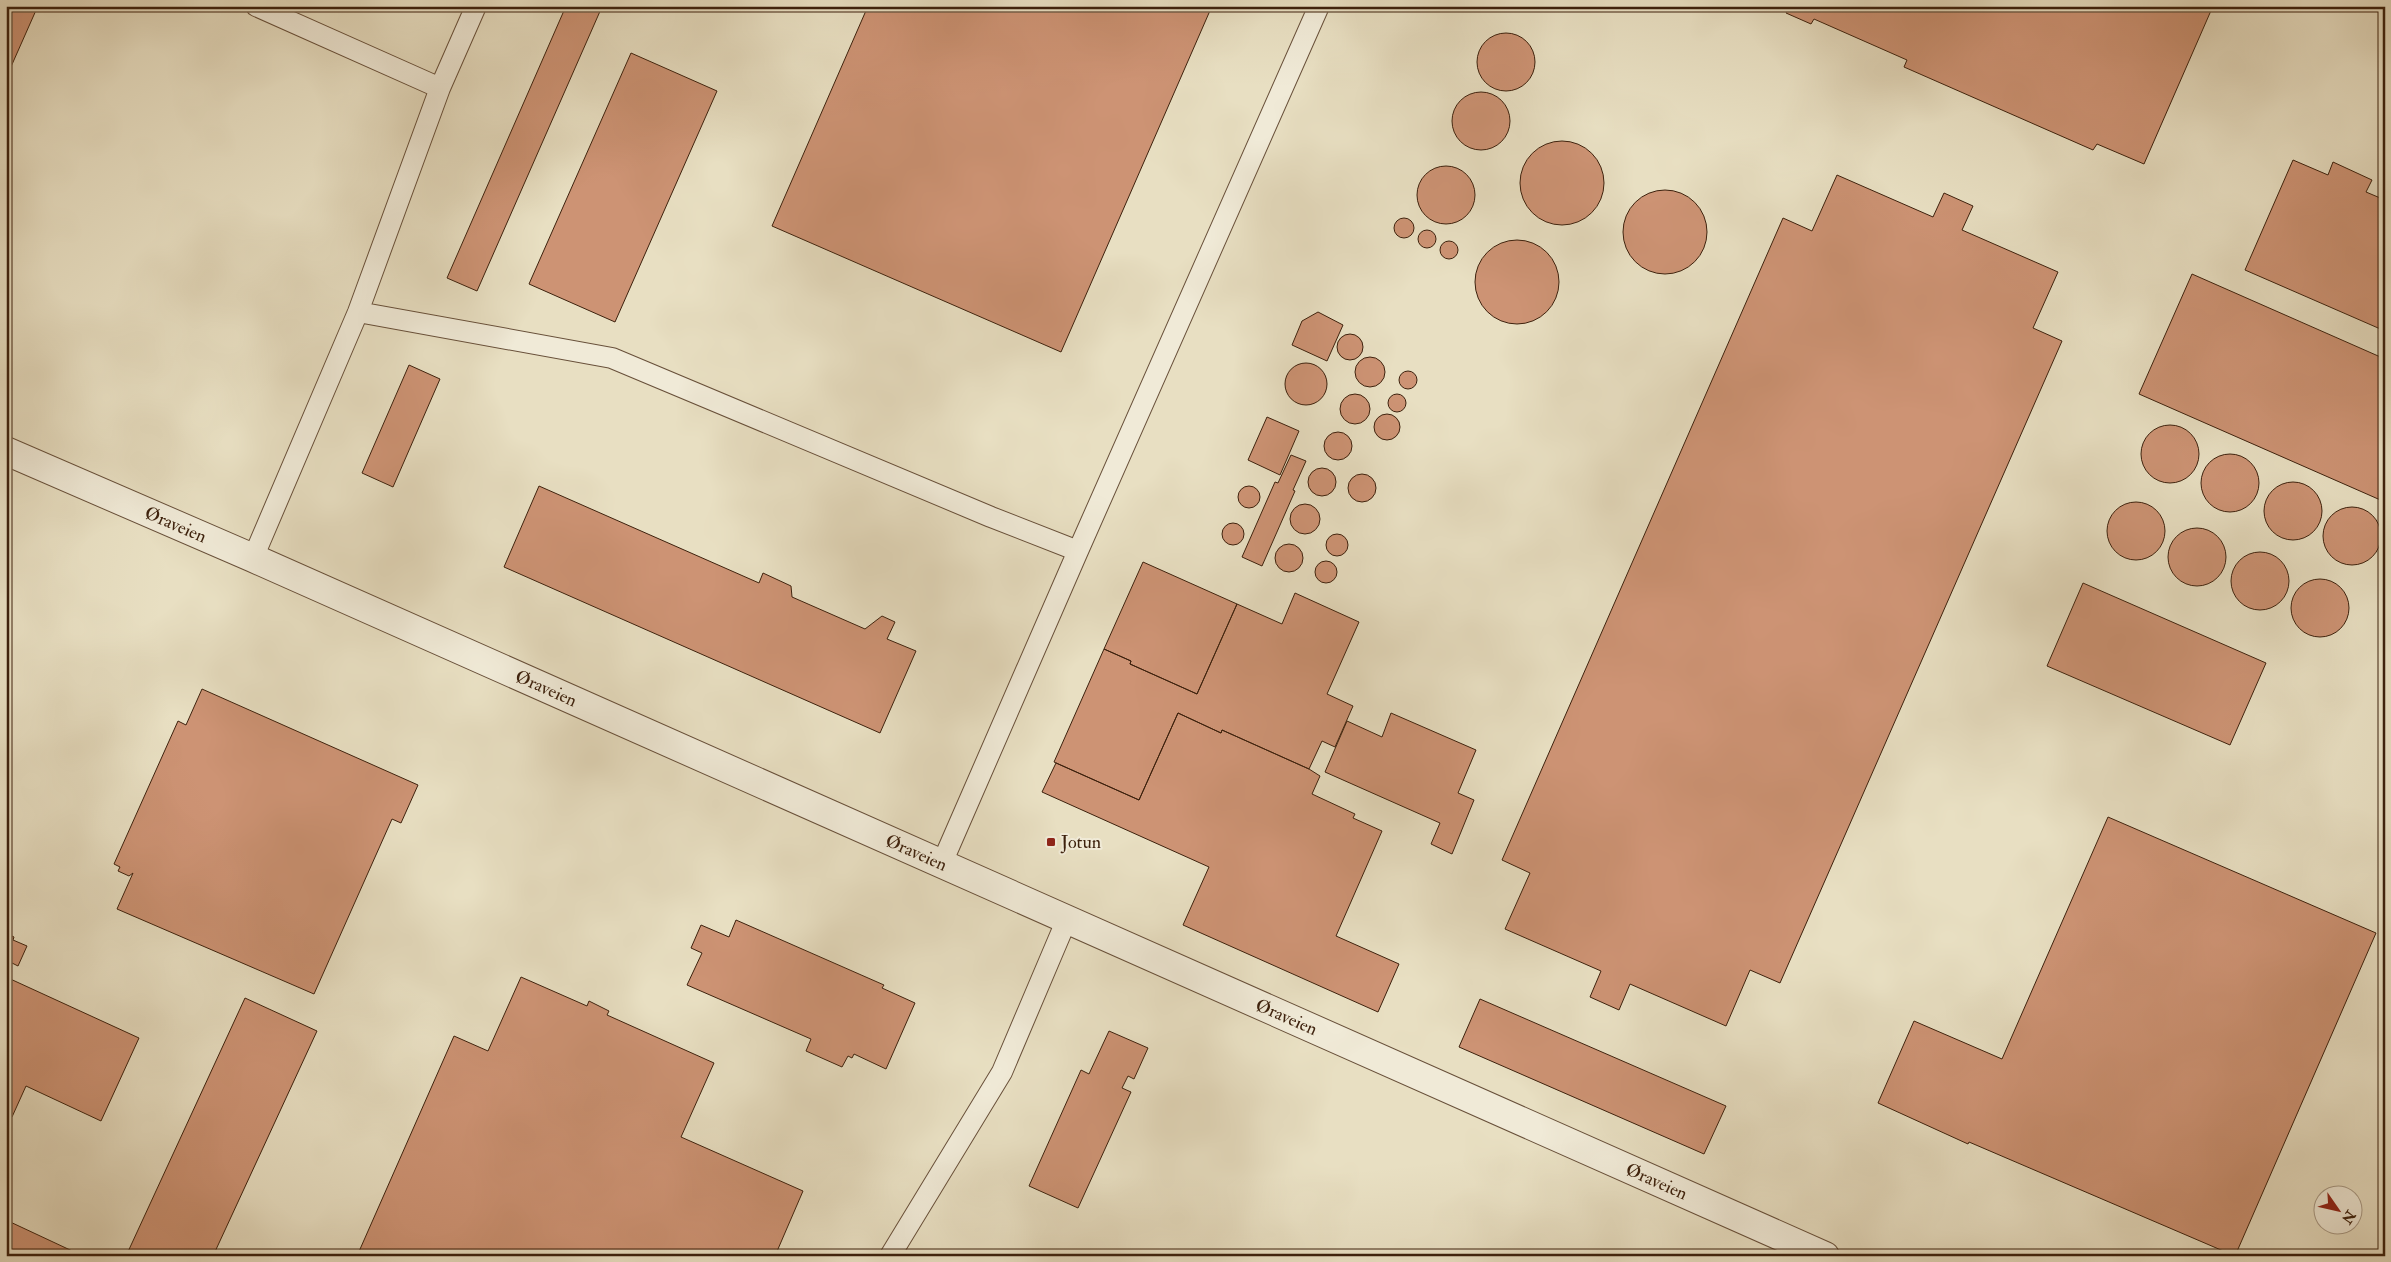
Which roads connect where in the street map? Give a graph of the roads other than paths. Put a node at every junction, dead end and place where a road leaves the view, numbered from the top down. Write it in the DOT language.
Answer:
graph roads {
  1 [pos="256,6"];
  2 [pos="476,6"];
  3 [pos="1319,6"];
  4 [pos="440,88"];
  5 [pos="358,312"];
  6 [pos="6,451"];
  7 [pos="1078,551"];
  8 [pos="253,558"];
  9 [pos="942,864"];
  10 [pos="1068,919"];
  11 [pos="890,1256"];
  12 [pos="1825,1256"];
  1 -- 4 [label="lane"];
  2 -- 4 [label="lane"];
  3 -- 7 [label="lane"];
  4 -- 5 [label="lane"];
  5 -- 7 [label="lane"];
  5 -- 8 [label="lane"];
  6 -- 8 [label="street, Øraveien"];
  7 -- 9 [label="lane"];
  8 -- 9 [label="street, Øraveien"];
  9 -- 10 [label="street, Øraveien"];
  10 -- 11 [label="lane"];
  10 -- 12 [label="street, Øraveien"];
}
